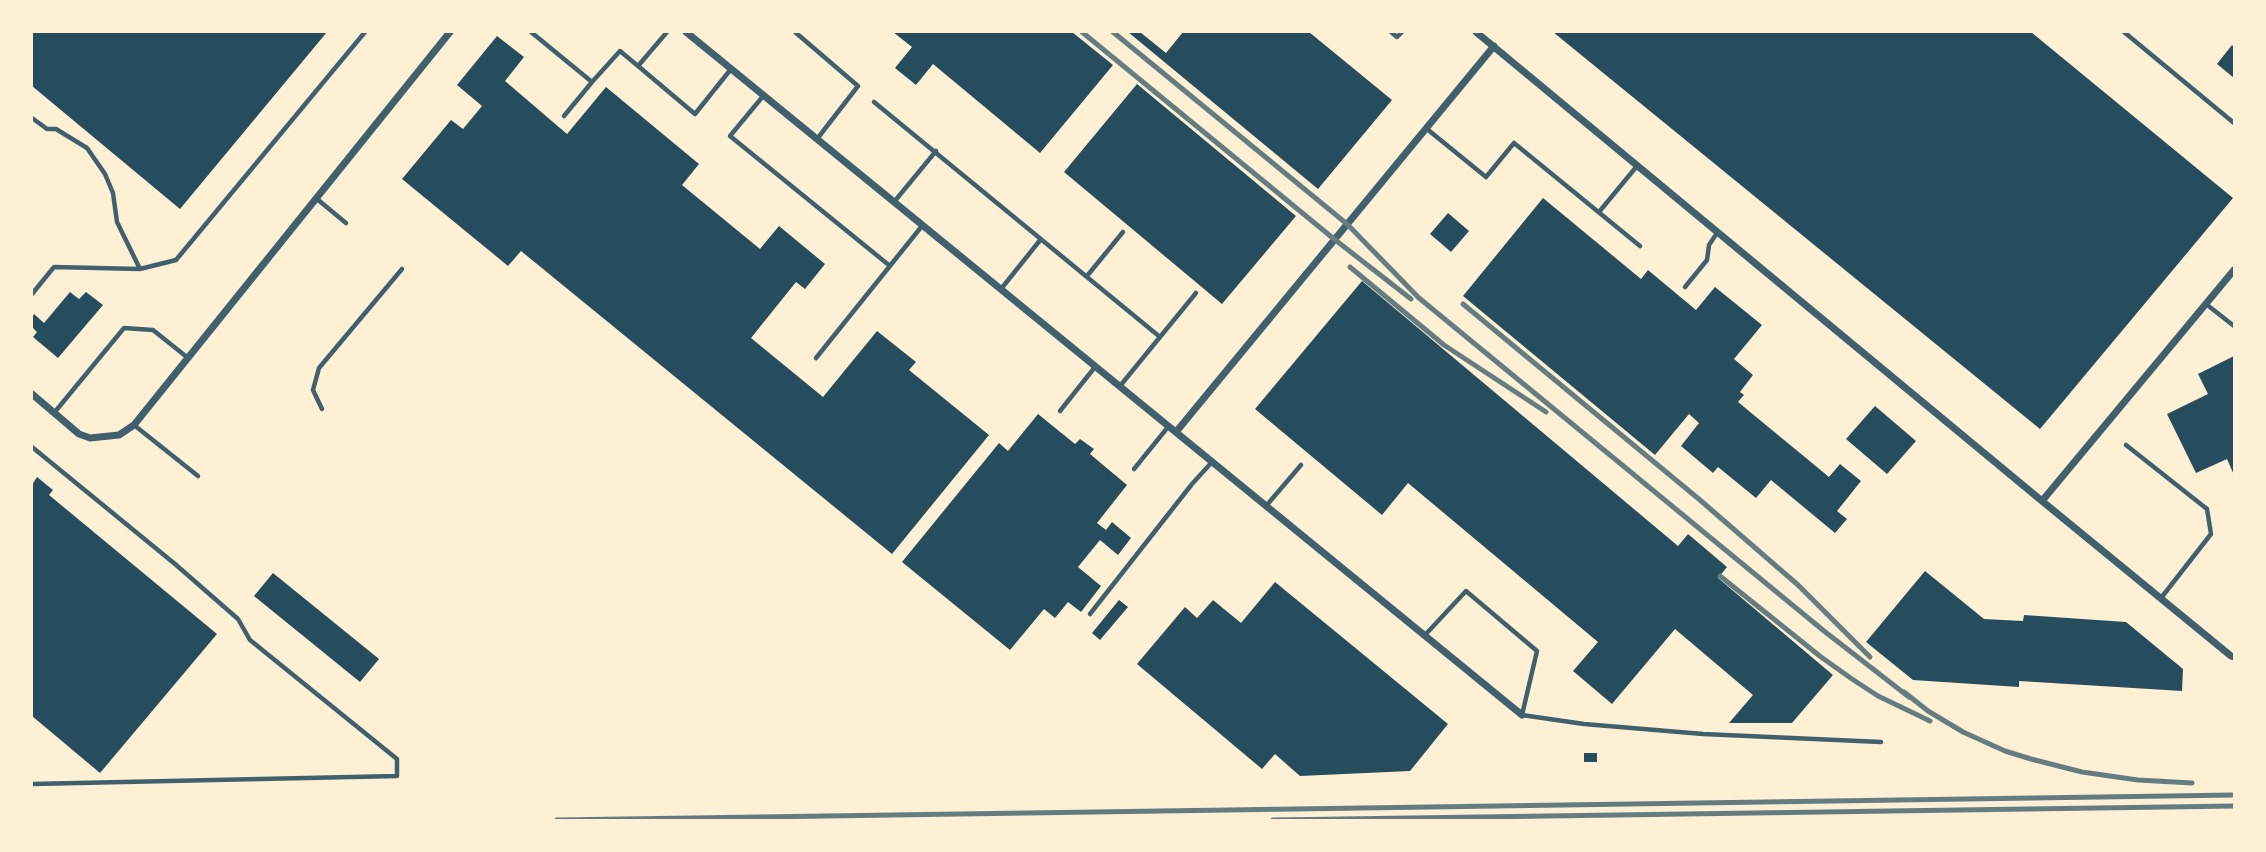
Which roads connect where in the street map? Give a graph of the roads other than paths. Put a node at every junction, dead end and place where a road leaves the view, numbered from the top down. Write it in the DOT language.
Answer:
graph roads {
  1 [pos="365,32"];
  2 [pos="450,32"];
  3 [pos="531,32"];
  4 [pos="667,32"];
  5 [pos="686,32"];
  6 [pos="795,32"];
  7 [pos="1391,32"];
  8 [pos="1402,32"];
  9 [pos="1476,32"];
  10 [pos="2124,32"];
  11 [pos="1494,46"];
  12 [pos="638,66"];
  13 [pos="731,68"];
  14 [pos="592,82"];
  15 [pos="764,95"];
  16 [pos="874,102"];
  17 [pos="564,117"];
  18 [pos="32,118"];
  19 [pos="2235,123"];
  20 [pos="1427,129"];
  21 [pos="817,139"];
  22 [pos="936,152"];
  23 [pos="1637,165"];
  24 [pos="316,198"];
  25 [pos="894,202"];
  26 [pos="1599,212"];
  27 [pos="346,223"];
  28 [pos="923,225"];
  29 [pos="1123,232"];
  30 [pos="1718,232"];
  31 [pos="1041,239"];
  32 [pos="1640,246"];
  33 [pos="890,266"];
  34 [pos="140,269"];
  35 [pos="402,269"];
  36 [pos="2235,270"];
  37 [pos="1087,276"];
  38 [pos="1685,287"];
  39 [pos="1001,289"];
  40 [pos="1196,293"];
  41 [pos="32,294"];
  42 [pos="2206,304"];
  43 [pos="2235,326"];
  44 [pos="1160,337"];
  45 [pos="188,358"];
  46 [pos="816,358"];
  47 [pos="1096,366"];
  48 [pos="1120,386"];
  49 [pos="32,394"];
  50 [pos="322,409"];
  51 [pos="1060,411"];
  52 [pos="54,413"];
  53 [pos="134,425"];
  54 [pos="1169,426"];
  55 [pos="1176,432"];
  56 [pos="2126,445"];
  57 [pos="32,447"];
  58 [pos="1212,462"];
  59 [pos="1301,465"];
  60 [pos="1134,469"];
  61 [pos="198,476"];
  62 [pos="2042,501"];
  63 [pos="1266,506"];
  64 [pos="2161,598"];
  65 [pos="1090,614"];
  66 [pos="1425,636"];
  67 [pos="2235,657"];
  68 [pos="1522,715"];
  69 [pos="1881,742"];
  70 [pos="32,784"];
  1 -- 34 [label="lane"];
  2 -- 24 [label="street"];
  3 -- 14 [label="lane"];
  4 -- 12 [label="lane"];
  5 -- 13 [label="street"];
  6 -- 21 [label="lane"];
  7 -- 8 [label="lane"];
  9 -- 11 [label="street"];
  10 -- 19 [label="lane"];
  11 -- 20 [label="street"];
  11 -- 23 [label="street"];
  12 -- 13 [label="lane"];
  12 -- 14 [label="lane"];
  13 -- 15 [label="street"];
  14 -- 17 [label="lane"];
  15 -- 21 [label="street"];
  15 -- 33 [label="lane"];
  16 -- 22 [label="lane"];
  18 -- 34 [label="lane"];
  20 -- 26 [label="lane"];
  20 -- 55 [label="street"];
  21 -- 25 [label="street"];
  22 -- 25 [label="lane"];
  22 -- 31 [label="lane"];
  23 -- 26 [label="lane"];
  23 -- 30 [label="street"];
  24 -- 27 [label="lane"];
  24 -- 45 [label="street"];
  25 -- 28 [label="street"];
  26 -- 32 [label="lane"];
  28 -- 33 [label="lane"];
  28 -- 39 [label="street"];
  29 -- 37 [label="lane"];
  30 -- 38 [label="lane"];
  30 -- 62 [label="street"];
  31 -- 37 [label="lane"];
  31 -- 39 [label="lane"];
  33 -- 46 [label="lane"];
  34 -- 41 [label="lane"];
  35 -- 50 [label="lane"];
  36 -- 42 [label="street"];
  37 -- 44 [label="lane"];
  39 -- 47 [label="street"];
  40 -- 44 [label="lane"];
  42 -- 43 [label="lane"];
  42 -- 62 [label="street"];
  44 -- 48 [label="lane"];
  45 -- 52 [label="lane"];
  45 -- 53 [label="street"];
  47 -- 48 [label="street"];
  47 -- 51 [label="lane"];
  48 -- 54 [label="street"];
  49 -- 52 [label="street"];
  52 -- 53 [label="street"];
  53 -- 61 [label="lane"];
  54 -- 55 [label="street"];
  54 -- 60 [label="lane"];
  55 -- 58 [label="street"];
  56 -- 64 [label="lane"];
  57 -- 70 [label="lane"];
  58 -- 63 [label="street"];
  58 -- 65 [label="lane"];
  59 -- 63 [label="lane"];
  62 -- 64 [label="street"];
  63 -- 66 [label="street"];
  64 -- 67 [label="street"];
  66 -- 68 [label="street"];
  66 -- 68 [label="lane"];
  68 -- 69 [label="lane"];
}
